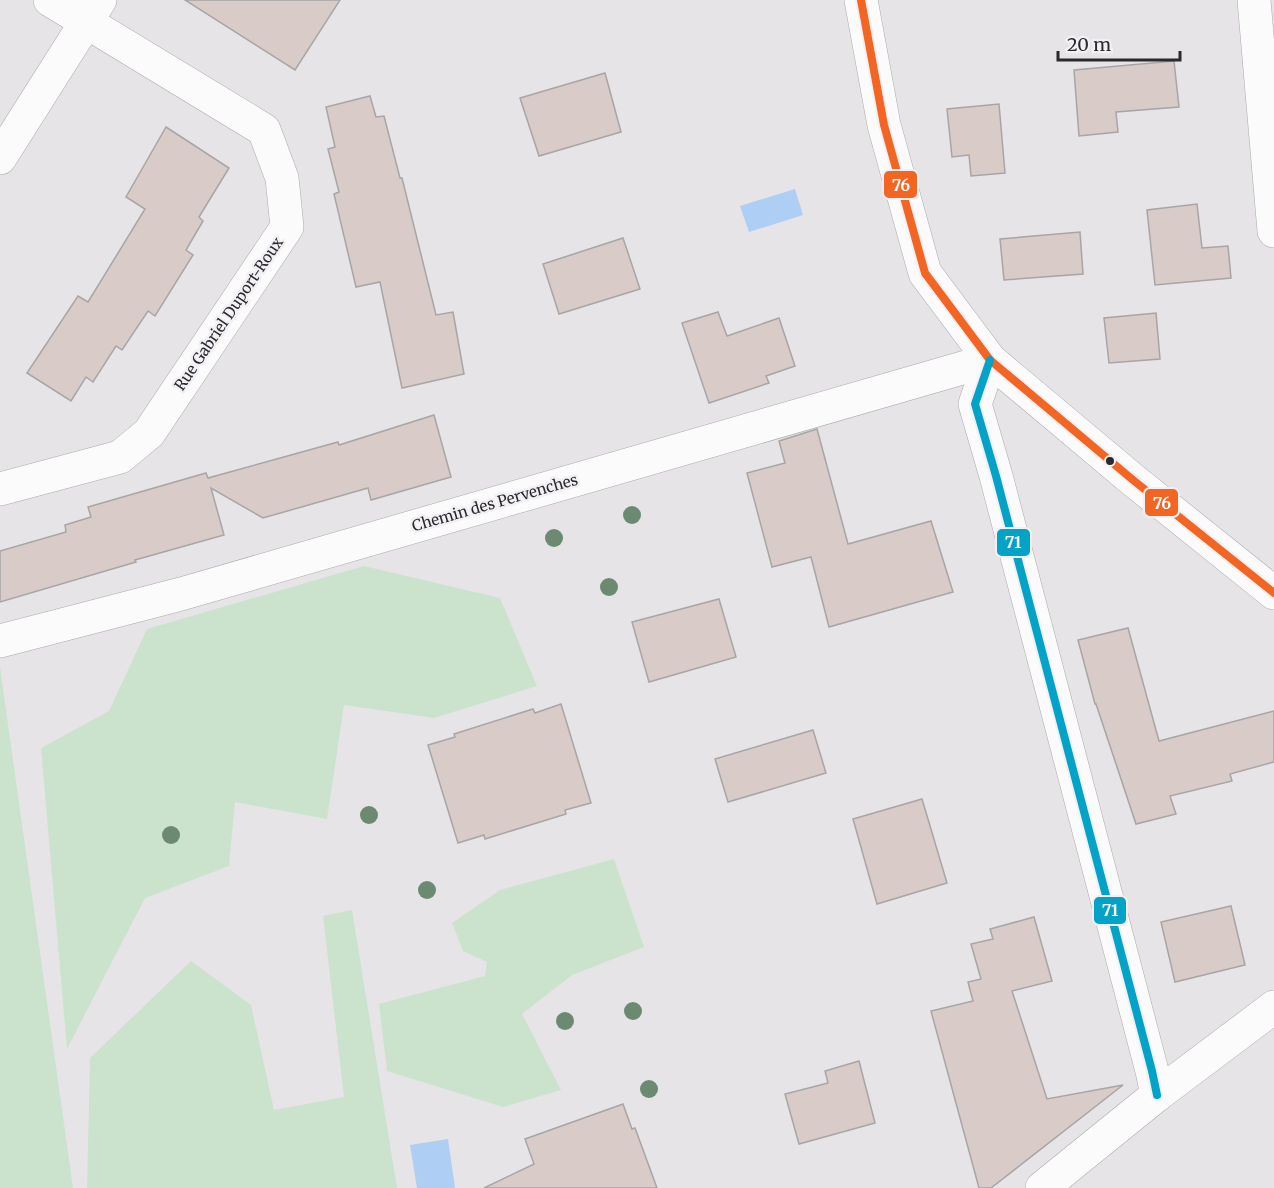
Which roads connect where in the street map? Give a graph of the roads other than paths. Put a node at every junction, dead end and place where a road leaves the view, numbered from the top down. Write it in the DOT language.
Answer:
graph roads {
  1 [pos="50,0"];
  2 [pos="861,0"];
  3 [pos="1254,0"];
  4 [pos="93,11"];
  5 [pos="1266,41"];
  6 [pos="0,158"];
  7 [pos="1274,231"];
  8 [pos="990,360"];
  9 [pos="0,489"];
  10 [pos="1272,587"];
  11 [pos="0,641"];
  12 [pos="1274,1007"];
  13 [pos="1157,1095"];
  14 [pos="1042,1188"];
  1 -- 4 [label="street, Rue Gabriel Duport-Roux"];
  2 -- 8 [label="street"];
  3 -- 5 [label="street"];
  4 -- 6 [label="street"];
  4 -- 9 [label="street, Rue Gabriel Duport-Roux"];
  5 -- 7 [label="street"];
  8 -- 10 [label="street"];
  8 -- 11 [label="street, Chemin des Pervenches"];
  8 -- 13 [label="street"];
  12 -- 13 [label="street"];
  13 -- 14 [label="street"];
}
